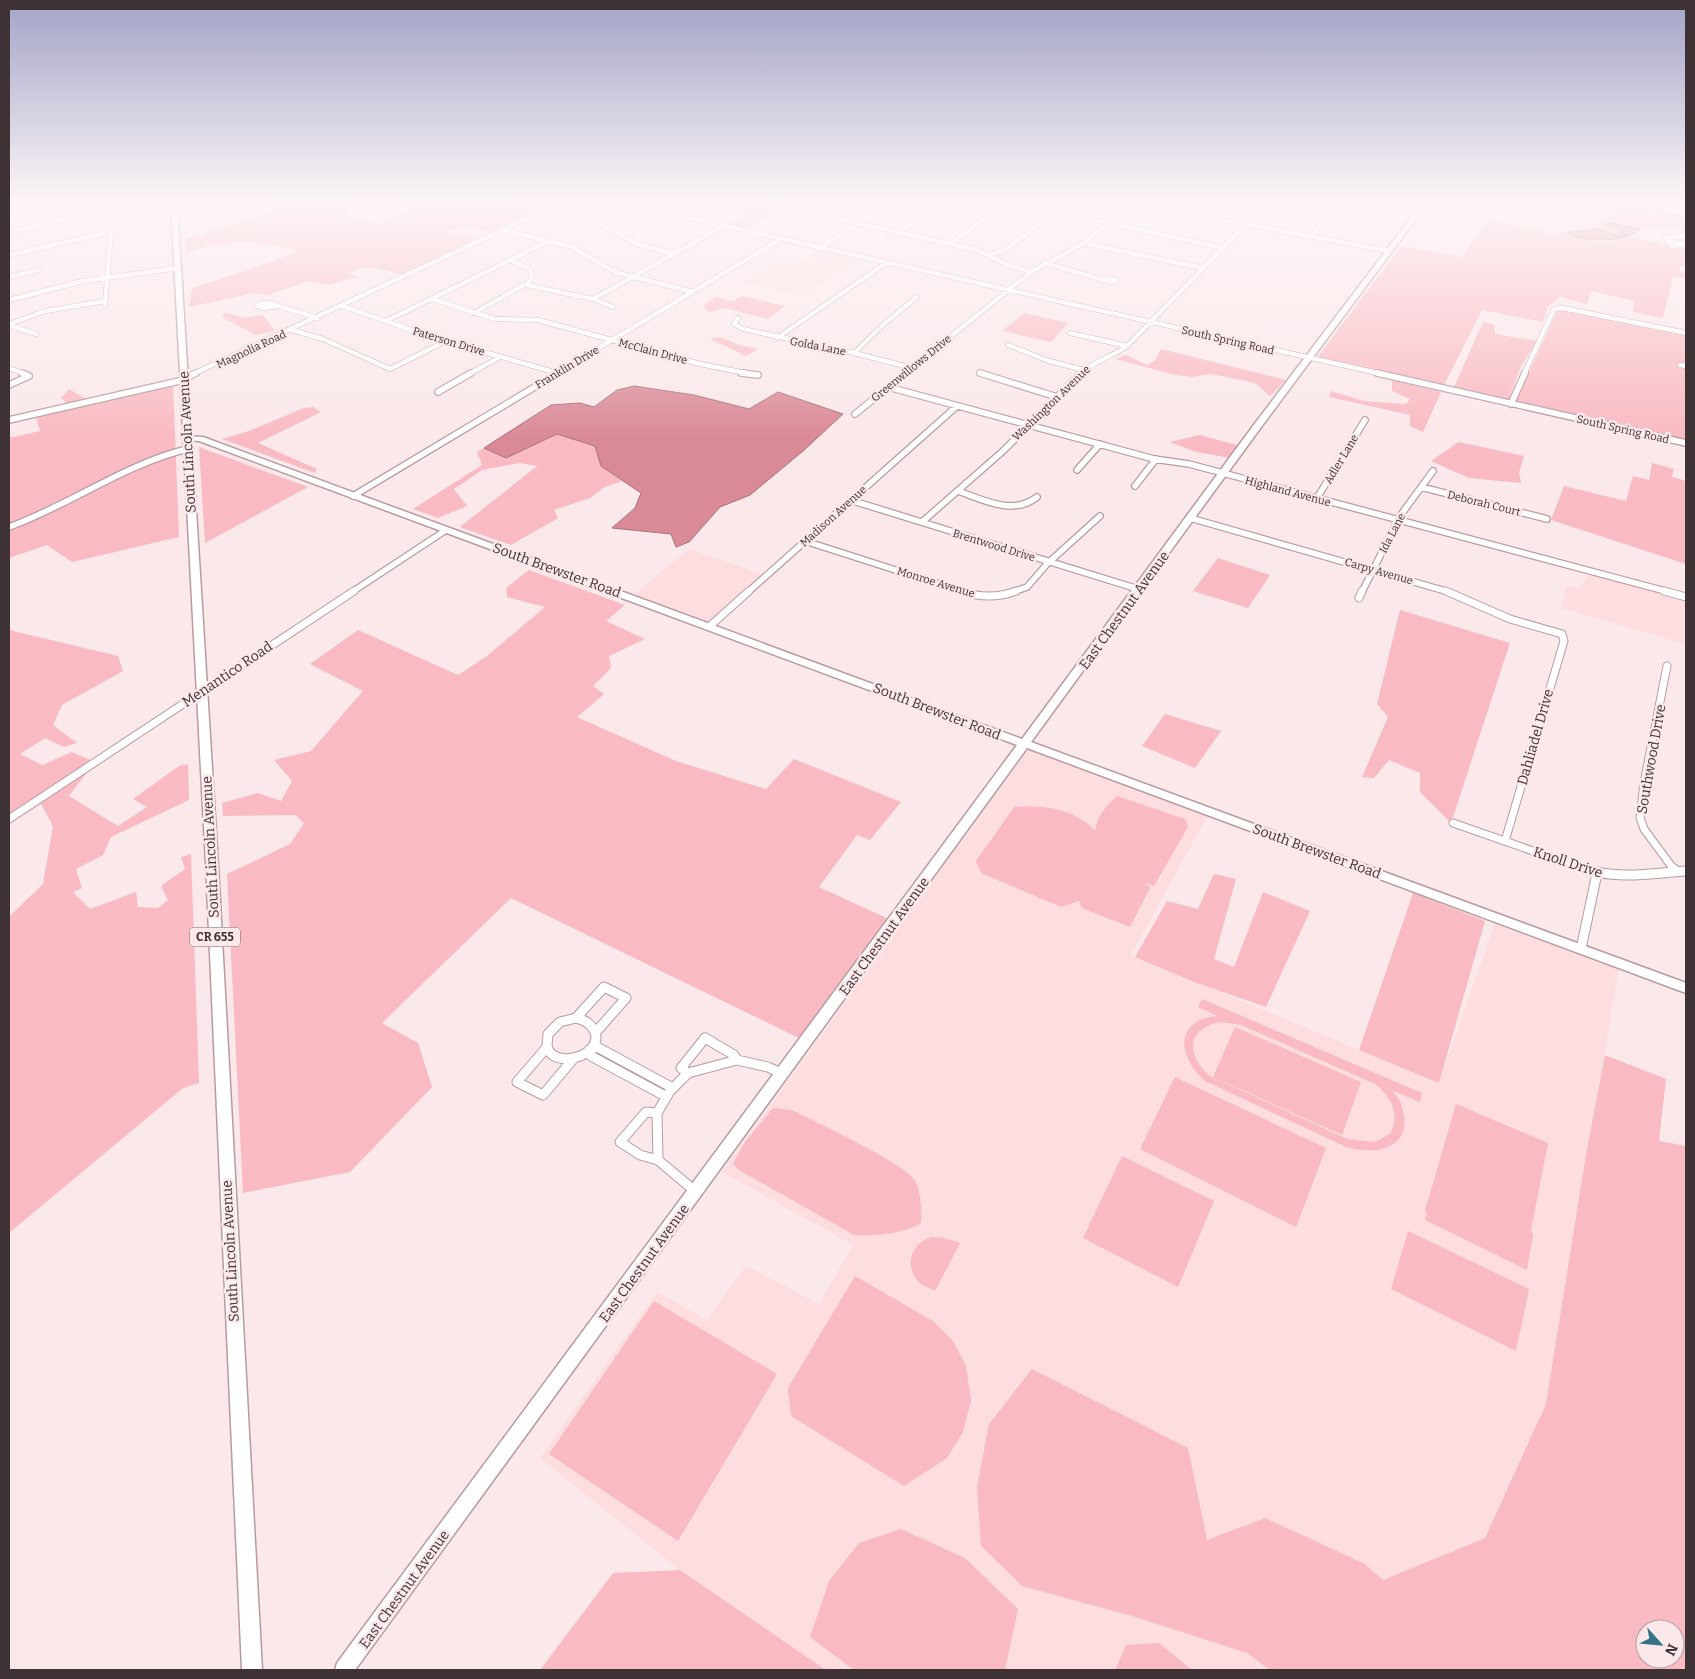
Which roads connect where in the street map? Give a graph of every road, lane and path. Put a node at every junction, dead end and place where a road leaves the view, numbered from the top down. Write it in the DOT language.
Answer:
graph roads {
  1 [pos="87,281"];
  2 [pos="107,281"];
  3 [pos="179,281"];
  4 [pos="395,281"];
  5 [pos="467,281"];
  6 [pos="528,281"];
  7 [pos="625,281"];
  8 [pos="650,281"];
  9 [pos="710,281"];
  10 [pos="859,281"];
  11 [pos="969,281"];
  12 [pos="1019,281"];
  13 [pos="1190,281"];
  14 [pos="1366,281"];
  15 [pos="526,285"];
  16 [pos="1008,290"];
  17 [pos="692,292"];
  18 [pos="917,297"];
  19 [pos="432,299"];
  20 [pos="593,299"];
  21 [pos="9,300"];
  22 [pos="277,306"];
  23 [pos="342,306"];
  24 [pos="613,307"];
  25 [pos="474,313"];
  26 [pos="317,318"];
  27 [pos="738,318"];
  28 [pos="386,321"];
  29 [pos="1150,322"];
  30 [pos="9,325"];
  31 [pos="292,330"];
  32 [pos="1686,332"];
  33 [pos="1070,333"];
  34 [pos="36,334"];
  35 [pos="777,338"];
  36 [pos="611,340"];
  37 [pos="446,341"];
  38 [pos="1008,345"];
  39 [pos="1127,346"];
  40 [pos="854,353"];
  41 [pos="500,357"];
  42 [pos="1308,358"];
  43 [pos="9,368"];
  44 [pos="912,368"];
  45 [pos="1084,370"];
  46 [pos="557,373"];
  47 [pos="979,373"];
  48 [pos="758,374"];
  49 [pos="184,380"];
  50 [pos="9,385"];
  51 [pos="888,387"];
  52 [pos="438,392"];
  53 [pos="1057,397"];
  54 [pos="1511,404"];
  55 [pos="957,406"];
  56 [pos="858,412"];
  57 [pos="9,420"];
  58 [pos="1365,420"];
  59 [pos="1028,425"];
  60 [pos="187,443"];
  61 [pos="1100,444"];
  62 [pos="1686,444"];
  63 [pos="1156,459"];
  64 [pos="1077,470"];
  65 [pos="1432,472"];
  66 [pos="1223,474"];
  67 [pos="1135,486"];
  68 [pos="1421,487"];
  69 [pos="958,491"];
  70 [pos="353,496"];
  71 [pos="1037,497"];
  72 [pos="1317,498"];
  73 [pos="850,500"];
  74 [pos="1100,516"];
  75 [pos="1190,518"];
  76 [pos="1547,519"];
  77 [pos="1398,520"];
  78 [pos="922,522"];
  79 [pos="9,527"];
  80 [pos="446,530"];
  81 [pos="805,540"];
  82 [pos="1049,562"];
  83 [pos="1373,570"];
  84 [pos="1138,589"];
  85 [pos="1686,597"];
  86 [pos="1359,598"];
  87 [pos="710,626"];
  88 [pos="1563,635"];
  89 [pos="1667,666"];
  90 [pos="201,691"];
  91 [pos="1024,744"];
  92 [pos="9,819"];
  93 [pos="1453,823"];
  94 [pos="1505,841"];
  95 [pos="1686,871"];
  96 [pos="1676,872"];
  97 [pos="1597,874"];
  98 [pos="1581,949"];
  99 [pos="1686,988"];
  100 [pos="576,1018"];
  101 [pos="596,1032"];
  102 [pos="547,1047"];
  103 [pos="589,1050"];
  104 [pos="574,1058"];
  105 [pos="738,1060"];
  106 [pos="688,1073"];
  107 [pos="782,1074"];
  108 [pos="671,1087"];
  109 [pos="665,1096"];
  110 [pos="657,1113"];
  111 [pos="658,1160"];
  112 [pos="696,1192"];
  113 [pos="252,1670"];
  114 [pos="344,1670"];
  1 -- 21 [label="street"];
  2 -- 30 [label="street"];
  3 -- 49 [label="main road, South Lincoln Avenue / CR 655"];
  4 -- 23 [label="street, Magnolia Road"];
  5 -- 19 [label="street"];
  6 -- 15 [label="street"];
  7 -- 20 [label="street"];
  8 -- 17 [label="street"];
  9 -- 17 [label="street, Franklin Drive"];
  10 -- 35 [label="street"];
  11 -- 16 [label="street, South Spring Road"];
  12 -- 16 [label="street, Greenwillows Drive"];
  13 -- 29 [label="street, Washington Avenue"];
  14 -- 42 [label="street, East Chestnut Avenue"];
  15 -- 20 [label="street"];
  15 -- 25 [label="street"];
  16 -- 29 [label="street, South Spring Road"];
  16 -- 44 [label="street, Greenwillows Drive"];
  17 -- 36 [label="street, Franklin Drive"];
  18 -- 40 [label="street"];
  19 -- 25 [label="street, McClain Drive"];
  19 -- 28 [label="street"];
  20 -- 24 [label="street"];
  22 -- 26 [label="street"];
  23 -- 26 [label="street, Magnolia Road"];
  23 -- 28 [label="street, Paterson Drive"];
  25 -- 36 [label="street, McClain Drive"];
  26 -- 31 [label="street, Magnolia Road"];
  27 -- 35 [label="street, Golda Lane"];
  28 -- 37 [label="street, Paterson Drive"];
  29 -- 39 [label="street, Washington Avenue"];
  29 -- 42 [label="street, South Spring Road"];
  30 -- 34 [label="street"];
  31 -- 37 [label="street"];
  31 -- 49 [label="street, Magnolia Road"];
  32 -- 54 [label="street"];
  33 -- 39 [label="street"];
  35 -- 40 [label="street, Golda Lane"];
  36 -- 46 [label="street, Franklin Drive"];
  36 -- 48 [label="street, McClain Drive"];
  37 -- 41 [label="street, Paterson Drive"];
  38 -- 45 [label="street"];
  39 -- 45 [label="street, Washington Avenue"];
  40 -- 44 [label="street, Golda Lane"];
  41 -- 46 [label="street, Paterson Drive"];
  41 -- 52 [label="street"];
  42 -- 54 [label="street, South Spring Road"];
  42 -- 66 [label="street, East Chestnut Avenue"];
  43 -- 50 [label="street"];
  44 -- 51 [label="street, Greenwillows Drive"];
  45 -- 53 [label="street, Washington Avenue"];
  46 -- 70 [label="street, Franklin Drive"];
  47 -- 53 [label="street"];
  49 -- 57 [label="street, Magnolia Road"];
  49 -- 60 [label="main road, South Lincoln Avenue / CR 655"];
  51 -- 55 [label="street, Highland Avenue"];
  51 -- 56 [label="street, Greenwillows Drive"];
  53 -- 59 [label="street, Washington Avenue"];
  54 -- 62 [label="street, South Spring Road"];
  55 -- 59 [label="street, Highland Avenue"];
  55 -- 73 [label="street, Madison Avenue"];
  58 -- 72 [label="street, Adler Lane"];
  59 -- 61 [label="street, Highland Avenue"];
  59 -- 69 [label="street, Washington Avenue"];
  60 -- 70 [label="street, South Brewster Road"];
  60 -- 79 [label="street"];
  60 -- 90 [label="main road, South Lincoln Avenue / CR 655"];
  61 -- 63 [label="street, Highland Avenue"];
  61 -- 64 [label="street"];
  63 -- 66 [label="street, Highland Avenue"];
  63 -- 67 [label="street"];
  65 -- 68 [label="street, Ida Lane"];
  66 -- 72 [label="street, Highland Avenue"];
  66 -- 75 [label="street, East Chestnut Avenue"];
  68 -- 76 [label="street, Deborah Court"];
  68 -- 77 [label="street, Ida Lane"];
  69 -- 71 [label="street"];
  69 -- 78 [label="street, Washington Avenue"];
  70 -- 80 [label="street, South Brewster Road"];
  72 -- 77 [label="street, Highland Avenue"];
  73 -- 78 [label="street, Brentwood Drive"];
  73 -- 81 [label="street, Madison Avenue"];
  74 -- 82 [label="street, Monroe Avenue"];
  75 -- 83 [label="street, Carpy Avenue"];
  75 -- 84 [label="street, East Chestnut Avenue"];
  77 -- 83 [label="street, Ida Lane"];
  77 -- 85 [label="street, Highland Avenue"];
  78 -- 82 [label="street, Brentwood Drive"];
  80 -- 87 [label="street, South Brewster Road"];
  80 -- 90 [label="street, Menantico Road"];
  81 -- 82 [label="street, Monroe Avenue"];
  81 -- 87 [label="street, Madison Avenue"];
  82 -- 84 [label="street, Brentwood Drive"];
  83 -- 86 [label="street, Ida Lane"];
  83 -- 88 [label="street, Carpy Avenue"];
  84 -- 91 [label="street, East Chestnut Avenue"];
  87 -- 91 [label="street, South Brewster Road"];
  88 -- 94 [label="street, Dahliadel Drive"];
  89 -- 96 [label="street, Southwood Drive"];
  90 -- 92 [label="street, Menantico Road"];
  90 -- 113 [label="main road, South Lincoln Avenue / CR 655"];
  91 -- 98 [label="street, South Brewster Road"];
  91 -- 107 [label="street, East Chestnut Avenue"];
  93 -- 94 [label="street, Knoll Drive"];
  94 -- 97 [label="street, Knoll Drive"];
  95 -- 96 [label="street, Knoll Drive"];
  96 -- 97 [label="street, Knoll Drive"];
  97 -- 98 [label="street"];
  98 -- 99 [label="street, South Brewster Road"];
  100 -- 101 [label="street"];
  100 -- 101 [label="street"];
  100 -- 102 [label="street"];
  101 -- 103 [label="street"];
  102 -- 104 [label="street"];
  102 -- 104 [label="street"];
  103 -- 104 [label="street"];
  103 -- 108 [label="street"];
  103 -- 109 [label="street"];
  105 -- 106 [label="street"];
  105 -- 106 [label="street"];
  105 -- 107 [label="street"];
  106 -- 108 [label="street"];
  107 -- 112 [label="street, East Chestnut Avenue"];
  108 -- 109 [label="street"];
  109 -- 110 [label="street"];
  110 -- 111 [label="street"];
  110 -- 111 [label="street"];
  111 -- 112 [label="street"];
  112 -- 114 [label="street, East Chestnut Avenue"];
}
